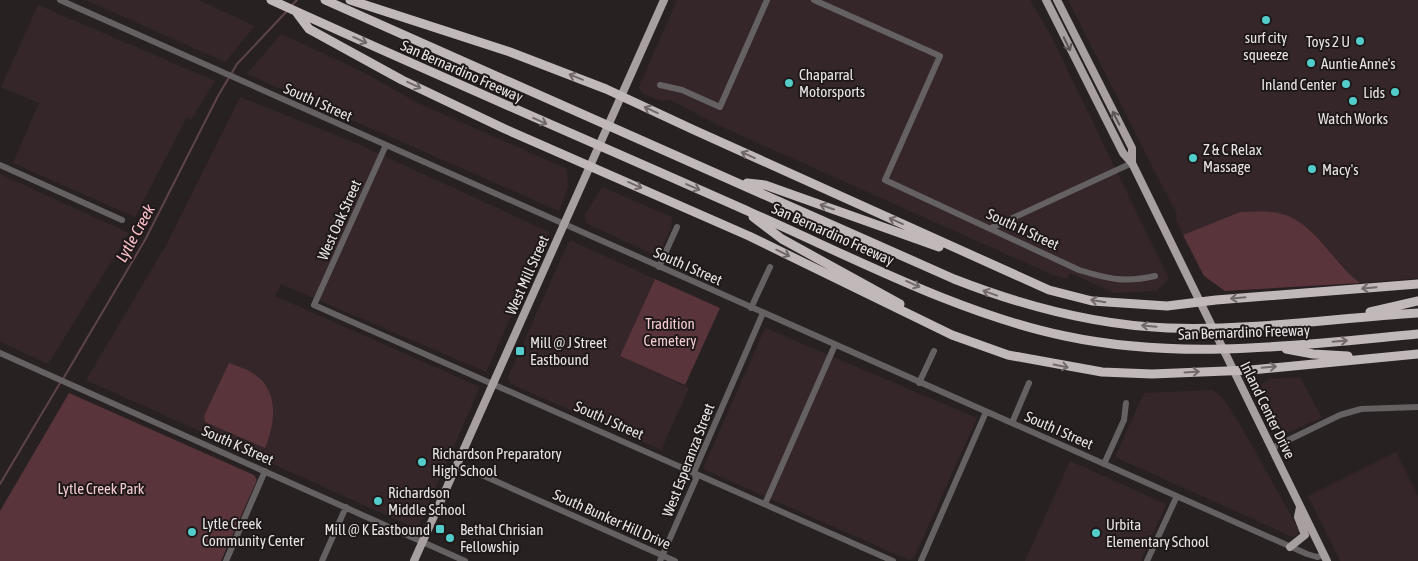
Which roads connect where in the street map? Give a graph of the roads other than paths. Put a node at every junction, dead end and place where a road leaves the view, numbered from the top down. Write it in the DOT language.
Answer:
graph roads {
  1 [pos="60,0"];
  2 [pos="328,0"];
  3 [pos="350,0"];
  4 [pos="664,0"];
  5 [pos="767,0"];
  6 [pos="814,0"];
  7 [pos="1046,0"];
  8 [pos="1057,0"];
  9 [pos="275,2"];
  10 [pos="295,11"];
  11 [pos="660,86"];
  12 [pos="620,96"];
  13 [pos="386,145"];
  14 [pos="1132,163"];
  15 [pos="0,165"];
  16 [pos="590,166"];
  17 [pos="738,182"];
  18 [pos="740,208"];
  19 [pos="122,220"];
  20 [pos="564,225"];
  21 [pos="677,227"];
  22 [pos="991,228"];
  23 [pos="659,267"];
  24 [pos="770,268"];
  25 [pos="1155,276"];
  26 [pos="1037,284"];
  27 [pos="1418,284"];
  28 [pos="1199,301"];
  29 [pos="1418,301"];
  30 [pos="314,305"];
  31 [pos="751,308"];
  32 [pos="1418,312"];
  33 [pos="763,313"];
  34 [pos="1348,317"];
  35 [pos="1418,334"];
  36 [pos="835,345"];
  37 [pos="1274,347"];
  38 [pos="934,351"];
  39 [pos="0,353"];
  40 [pos="1418,354"];
  41 [pos="1418,359"];
  42 [pos="1034,361"];
  43 [pos="1230,366"];
  44 [pos="919,382"];
  45 [pos="1029,383"];
  46 [pos="493,384"];
  47 [pos="1126,403"];
  48 [pos="1418,407"];
  49 [pos="986,412"];
  50 [pos="1012,423"];
  51 [pos="1272,448"];
  52 [pos="457,464"];
  53 [pos="1104,464"];
  54 [pos="265,471"];
  55 [pos="694,472"];
  56 [pos="1177,496"];
  57 [pos="765,504"];
  58 [pos="346,507"];
  59 [pos="1300,507"];
  60 [pos="422,542"];
  61 [pos="1290,547"];
  62 [pos="661,558"];
  63 [pos="1307,558"];
  64 [pos="1326,558"];
  65 [pos="226,561"];
  66 [pos="322,561"];
  67 [pos="414,561"];
  68 [pos="465,561"];
  69 [pos="675,561"];
  70 [pos="893,561"];
  71 [pos="921,561"];
  72 [pos="1148,561"];
  1 -- 13 [label="street, South I Street"];
  2 -- 17 [label="highway, San Bernardino Freeway"];
  12 -- 3 [label="highway, one-way"];
  4 -- 12 [label="main road, West Mill Street"];
  5 -- 11 [label="street"];
  6 -- 22 [label="street, South H Street"];
  7 -- 14 [label="main road, Inland Center Drive, one-way"];
  14 -- 8 [label="main road, Inland Center Drive, one-way"];
  9 -- 10 [label="highway, San Bernardino Freeway"];
  10 -- 16 [label="highway, one-way"];
  10 -- 18 [label="highway, San Bernardino Freeway, one-way"];
  12 -- 16 [label="main road, West Mill Street"];
  26 -- 12 [label="highway, one-way"];
  13 -- 20 [label="street, South I Street"];
  13 -- 30 [label="street, West Oak Street"];
  14 -- 22 [label="street"];
  14 -- 28 [label="main road, Inland Center Drive"];
  15 -- 19 [label="street"];
  16 -- 20 [label="main road, West Mill Street"];
  16 -- 42 [label="highway, one-way"];
  26 -- 17 [label="highway, one-way"];
  34 -- 17 [label="highway, San Bernardino Freeway, one-way"];
  18 -- 37 [label="highway, San Bernardino Freeway, one-way"];
  18 -- 42 [label="highway"];
  20 -- 23 [label="street, South I Street"];
  20 -- 46 [label="main road, West Mill Street"];
  21 -- 23 [label="street"];
  22 -- 25 [label="street, South H Street"];
  23 -- 31 [label="street, South I Street"];
  24 -- 31 [label="street"];
  28 -- 26 [label="highway, one-way"];
  27 -- 28 [label="highway, one-way"];
  28 -- 43 [label="main road, Inland Center Drive"];
  29 -- 34 [label="highway"];
  30 -- 46 [label="street, South J Street"];
  31 -- 33 [label="street, South I Street"];
  32 -- 34 [label="highway, San Bernardino Freeway"];
  33 -- 36 [label="street, South I Street"];
  33 -- 55 [label="street, West Esperanza Street"];
  37 -- 35 [label="highway, San Bernardino Freeway, one-way"];
  36 -- 44 [label="street, South I Street"];
  36 -- 57 [label="street"];
  37 -- 41 [label="highway"];
  38 -- 44 [label="street"];
  39 -- 54 [label="street, South K Street"];
  43 -- 40 [label="highway, one-way"];
  42 -- 43 [label="highway, one-way"];
  43 -- 51 [label="main road, Inland Center Drive"];
  44 -- 49 [label="street, South I Street"];
  45 -- 50 [label="street"];
  46 -- 52 [label="main road, West Mill Street"];
  46 -- 55 [label="street, South J Street"];
  47 -- 53 [label="street"];
  48 -- 51 [label="street"];
  49 -- 50 [label="street, South I Street"];
  49 -- 71 [label="street"];
  50 -- 53 [label="street, South I Street"];
  51 -- 59 [label="main road, Inland Center Drive"];
  52 -- 60 [label="main road, West Mill Street"];
  52 -- 62 [label="street, South Bunker Hill Drive"];
  53 -- 56 [label="street, South I Street"];
  54 -- 58 [label="street, South K Street"];
  54 -- 65 [label="street"];
  55 -- 57 [label="street, South J Street"];
  55 -- 62 [label="street, West Esperanza Street"];
  56 -- 61 [label="street, South I Street"];
  56 -- 72 [label="street"];
  57 -- 70 [label="street, South J Street"];
  58 -- 60 [label="street, South K Street"];
  58 -- 66 [label="street"];
  59 -- 61 [label="main road"];
  59 -- 64 [label="main road, Inland Center Drive"];
  60 -- 67 [label="main road, West Mill Street"];
  60 -- 68 [label="street, South K Street"];
  61 -- 63 [label="street, South I Street"];
  62 -- 69 [label="street, South Bunker Hill Drive"];
  63 -- 64 [label="street, South I Street"];
}
